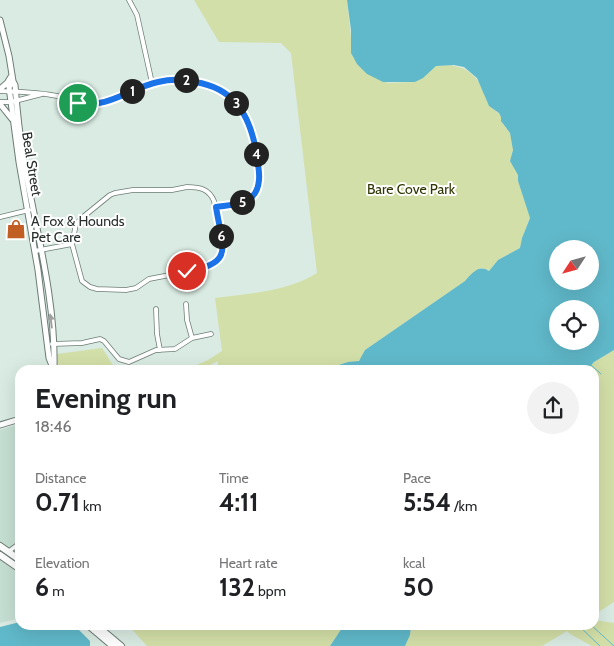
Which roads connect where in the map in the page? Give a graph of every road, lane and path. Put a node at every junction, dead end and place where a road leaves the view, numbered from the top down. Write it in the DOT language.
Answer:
graph roads {
  1 [pos="129,0"];
  2 [pos="0,20"];
  3 [pos="12,74"];
  4 [pos="152,83"];
  5 [pos="0,90"];
  6 [pos="13,91"];
  7 [pos="44,94"];
  8 [pos="14,101"];
  9 [pos="0,103"];
  10 [pos="14,122"];
  11 [pos="216,207"];
  12 [pos="34,209"];
  13 [pos="28,211"];
  14 [pos="0,217"];
  15 [pos="72,244"];
  16 [pos="38,250"];
  17 [pos="186,304"];
  18 [pos="156,309"];
  19 [pos="211,334"];
  20 [pos="192,338"];
  21 [pos="50,344"];
  22 [pos="160,350"];
  23 [pos="53,365"];
  24 [pos="15,420"];
  25 [pos="0,425"];
  26 [pos="0,546"];
  27 [pos="15,547"];
  28 [pos="9,551"];
  29 [pos="0,556"];
  30 [pos="15,556"];
  31 [pos="15,566"];
  32 [pos="94,630"];
  33 [pos="102,630"];
  34 [pos="113,646"];
  35 [pos="121,646"];
  1 -- 4 [label="street"];
  2 -- 3 [label="street, Beal Street"];
  3 -- 5 [label="street"];
  3 -- 6 [label="street, Beal Street"];
  4 -- 7 [label="street"];
  4 -- 11 [label="street"];
  5 -- 6 [label="street"];
  6 -- 7 [label="street"];
  6 -- 8 [label="street, Beal Street"];
  7 -- 8 [label="street"];
  8 -- 9 [label="street"];
  8 -- 10 [label="street, Beal Street"];
  8 -- 12 [label="street, Beal Street"];
  9 -- 10 [label="street"];
  10 -- 13 [label="street, Beal Street"];
  11 -- 15 [label="street"];
  11 -- 15 [label="street"];
  12 -- 13 [label="street"];
  12 -- 16 [label="street, Beal Street"];
  13 -- 14 [label="street"];
  13 -- 16 [label="street, Beal Street"];
  15 -- 16 [label="street"];
  16 -- 21 [label="street, Beal Street"];
  17 -- 20 [label="street"];
  18 -- 22 [label="street"];
  19 -- 20 [label="street"];
  20 -- 22 [label="street"];
  21 -- 22 [label="street"];
  21 -- 23 [label="street, Beal Street"];
  24 -- 25 [label="street"];
  26 -- 28 [label="main road"];
  27 -- 28 [label="street"];
  28 -- 29 [label="street"];
  28 -- 30 [label="main road"];
  29 -- 31 [label="main road"];
  32 -- 34 [label="main road"];
  33 -- 35 [label="main road"];
}
